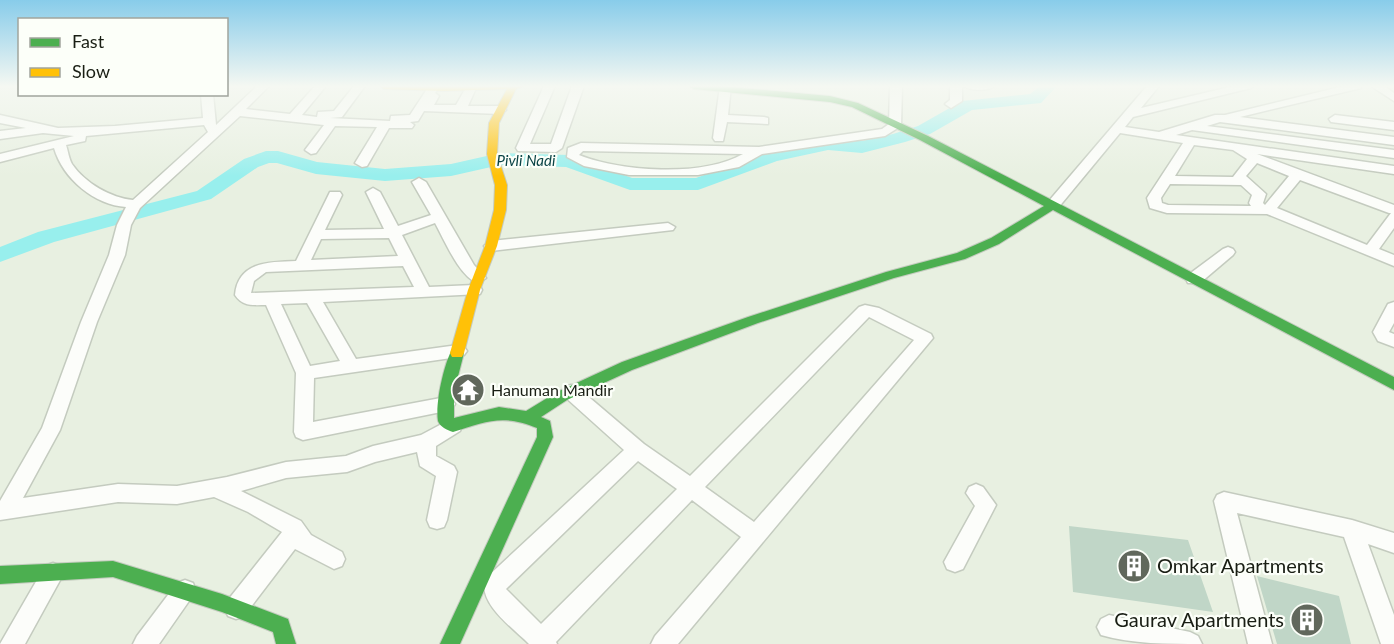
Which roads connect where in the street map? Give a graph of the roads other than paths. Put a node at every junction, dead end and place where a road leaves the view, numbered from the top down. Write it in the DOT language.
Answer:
graph roads {
  1 [pos="209,116"];
  2 [pos="233,116"];
  3 [pos="294,116"];
  4 [pos="342,116"];
  5 [pos="415,116"];
  6 [pos="497,116"];
  7 [pos="535,116"];
  8 [pos="567,116"];
  9 [pos="876,116"];
  10 [pos="895,116"];
  11 [pos="1129,116"];
  12 [pos="1227,116"];
  13 [pos="721,118"];
  14 [pos="1219,118"];
  15 [pos="1335,118"];
  16 [pos="0,119"];
  17 [pos="210,121"];
  18 [pos="338,121"];
  19 [pos="764,121"];
  20 [pos="385,125"];
  21 [pos="408,125"];
  22 [pos="895,126"];
  23 [pos="1394,126"];
  24 [pos="1115,129"];
  25 [pos="40,130"];
  26 [pos="113,131"];
  27 [pos="1191,134"];
  28 [pos="0,135"];
  29 [pos="211,137"];
  30 [pos="719,138"];
  31 [pos="1394,141"];
  32 [pos="59,143"];
  33 [pos="1238,149"];
  34 [pos="311,150"];
  35 [pos="759,151"];
  36 [pos="1394,154"];
  37 [pos="0,158"];
  38 [pos="1255,158"];
  39 [pos="362,162"];
  40 [pos="1394,170"];
  41 [pos="1297,174"];
  42 [pos="1166,180"];
  43 [pos="1245,181"];
  44 [pos="418,182"];
  45 [pos="373,192"];
  46 [pos="335,195"];
  47 [pos="135,205"];
  48 [pos="1053,205"];
  49 [pos="1265,210"];
  50 [pos="1394,210"];
  51 [pos="439,217"];
  52 [pos="1394,217"];
  53 [pos="668,227"];
  54 [pos="393,232"];
  55 [pos="316,235"];
  56 [pos="491,246"];
  57 [pos="1228,252"];
  58 [pos="1370,252"];
  59 [pos="407,261"];
  60 [pos="1394,261"];
  61 [pos="302,264"];
  62 [pos="1194,279"];
  63 [pos="476,284"];
  64 [pos="424,292"];
  65 [pos="312,297"];
  66 [pos="271,299"];
  67 [pos="1394,308"];
  68 [pos="1394,341"];
  69 [pos="458,351"];
  70 [pos="351,365"];
  71 [pos="305,373"];
  72 [pos="1394,384"];
  73 [pos="571,392"];
  74 [pos="446,404"];
  75 [pos="529,417"];
  76 [pos="453,426"];
  77 [pos="426,442"];
  78 [pos="637,450"];
  79 [pos="214,488"];
  80 [pos="691,488"];
  81 [pos="976,493"];
  82 [pos="3,511"];
  83 [pos="437,520"];
  84 [pos="1352,530"];
  85 [pos="296,531"];
  86 [pos="756,535"];
  87 [pos="1394,543"];
  88 [pos="334,559"];
  89 [pos="955,562"];
  90 [pos="53,573"];
  91 [pos="0,575"];
  92 [pos="184,591"];
  93 [pos="236,608"];
  94 [pos="1109,627"];
  95 [pos="543,642"];
  96 [pos="12,644"];
  97 [pos="145,644"];
  98 [pos="286,644"];
  99 [pos="450,644"];
  100 [pos="663,644"];
  101 [pos="1190,644"];
  102 [pos="1260,644"];
  103 [pos="1393,644"];
  1 -- 17 [label="street"];
  2 -- 29 [label="street"];
  3 -- 18 [label="street"];
  4 -- 18 [label="street"];
  5 -- 18 [label="street"];
  6 -- 56 [label="street"];
  7 -- 8 [label="street"];
  9 -- 22 [label="street"];
  10 -- 22 [label="street"];
  11 -- 24 [label="street"];
  12 -- 14 [label="street"];
  13 -- 19 [label="street"];
  13 -- 30 [label="street"];
  14 -- 27 [label="street"];
  14 -- 31 [label="street"];
  15 -- 23 [label="street"];
  16 -- 25 [label="street"];
  17 -- 26 [label="street"];
  17 -- 29 [label="street"];
  18 -- 20 [label="street"];
  18 -- 34 [label="street"];
  20 -- 21 [label="street"];
  20 -- 39 [label="street"];
  22 -- 35 [label="street"];
  22 -- 48 [label="street"];
  24 -- 27 [label="street"];
  24 -- 48 [label="street"];
  25 -- 26 [label="street"];
  25 -- 28 [label="street"];
  26 -- 32 [label="street"];
  27 -- 33 [label="street"];
  27 -- 36 [label="street"];
  27 -- 42 [label="street"];
  29 -- 47 [label="street"];
  32 -- 37 [label="street"];
  32 -- 47 [label="street"];
  33 -- 38 [label="street"];
  33 -- 40 [label="street"];
  35 -- 35 [label="street"];
  38 -- 41 [label="street"];
  38 -- 43 [label="street"];
  41 -- 49 [label="street"];
  41 -- 50 [label="street"];
  42 -- 43 [label="street"];
  42 -- 49 [label="street"];
  43 -- 49 [label="street"];
  44 -- 51 [label="street"];
  45 -- 54 [label="street"];
  46 -- 55 [label="street"];
  47 -- 82 [label="street"];
  48 -- 62 [label="street"];
  48 -- 73 [label="street"];
  49 -- 58 [label="street"];
  51 -- 54 [label="street"];
  51 -- 63 [label="street"];
  52 -- 58 [label="street"];
  53 -- 56 [label="street"];
  54 -- 55 [label="street"];
  54 -- 59 [label="street"];
  55 -- 61 [label="street"];
  56 -- 63 [label="street"];
  57 -- 62 [label="street"];
  58 -- 60 [label="street"];
  59 -- 61 [label="street"];
  59 -- 64 [label="street"];
  61 -- 66 [label="street"];
  62 -- 72 [label="street"];
  63 -- 64 [label="street"];
  63 -- 69 [label="street"];
  64 -- 65 [label="street"];
  65 -- 66 [label="street"];
  65 -- 70 [label="street"];
  66 -- 71 [label="street"];
  67 -- 68 [label="street"];
  69 -- 70 [label="street"];
  69 -- 74 [label="street"];
  70 -- 71 [label="street"];
  71 -- 74 [label="street"];
  73 -- 75 [label="street"];
  73 -- 78 [label="street"];
  74 -- 76 [label="street"];
  75 -- 76 [label="street"];
  75 -- 99 [label="street"];
  76 -- 77 [label="street"];
  77 -- 79 [label="street"];
  77 -- 83 [label="street"];
  78 -- 80 [label="street"];
  78 -- 95 [label="street"];
  79 -- 82 [label="street"];
  79 -- 85 [label="street"];
  80 -- 86 [label="street"];
  80 -- 86 [label="street"];
  80 -- 95 [label="street"];
  81 -- 89 [label="street"];
  84 -- 87 [label="street"];
  84 -- 102 [label="street"];
  84 -- 103 [label="street"];
  85 -- 88 [label="street"];
  85 -- 93 [label="street"];
  86 -- 100 [label="street"];
  90 -- 91 [label="street"];
  90 -- 92 [label="street"];
  90 -- 96 [label="street"];
  92 -- 93 [label="street"];
  92 -- 97 [label="street"];
  93 -- 98 [label="street"];
  94 -- 101 [label="street"];
}
